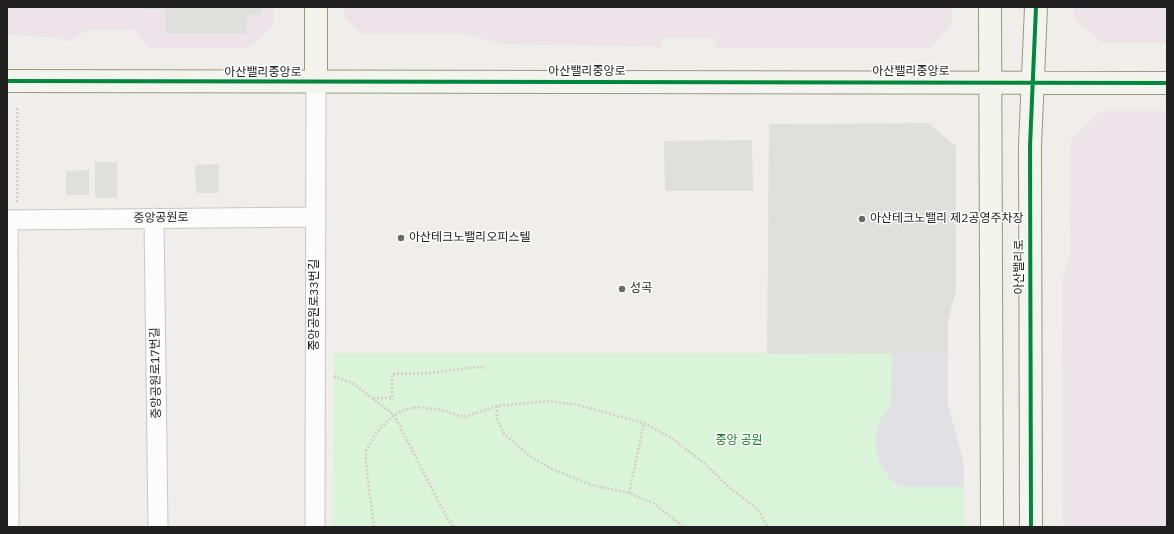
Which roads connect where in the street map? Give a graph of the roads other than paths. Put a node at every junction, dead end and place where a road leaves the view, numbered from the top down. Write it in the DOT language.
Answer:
graph roads {
  1 [pos="316,7"];
  2 [pos="990,7"];
  3 [pos="1036,7"];
  4 [pos="7,81"];
  5 [pos="990,82"];
  6 [pos="316,83"];
  7 [pos="1033,83"];
  8 [pos="1167,83"];
  9 [pos="315,216"];
  10 [pos="154,218"];
  11 [pos="8,220"];
  12 [pos="9,527"];
  13 [pos="158,527"];
  14 [pos="315,527"];
  15 [pos="992,527"];
  16 [pos="1031,527"];
  1 -- 6 [label="street"];
  2 -- 5 [label="street"];
  3 -- 7 [label="street, 아산밸리로"];
  4 -- 6 [label="street, 아산밸리중앙로"];
  5 -- 6 [label="street, 아산밸리중앙로"];
  5 -- 7 [label="street, 아산밸리중앙로"];
  5 -- 15 [label="street"];
  6 -- 9 [label="street, 중앙공원로33번길"];
  7 -- 8 [label="street, 아산밸리중앙로"];
  7 -- 16 [label="street, 아산밸리로"];
  9 -- 10 [label="street, 중앙공원로"];
  9 -- 14 [label="street, 중앙공원로33번길"];
  10 -- 11 [label="street, 중앙공원로"];
  10 -- 13 [label="street, 중앙공원로17번길"];
  11 -- 12 [label="street"];
}
